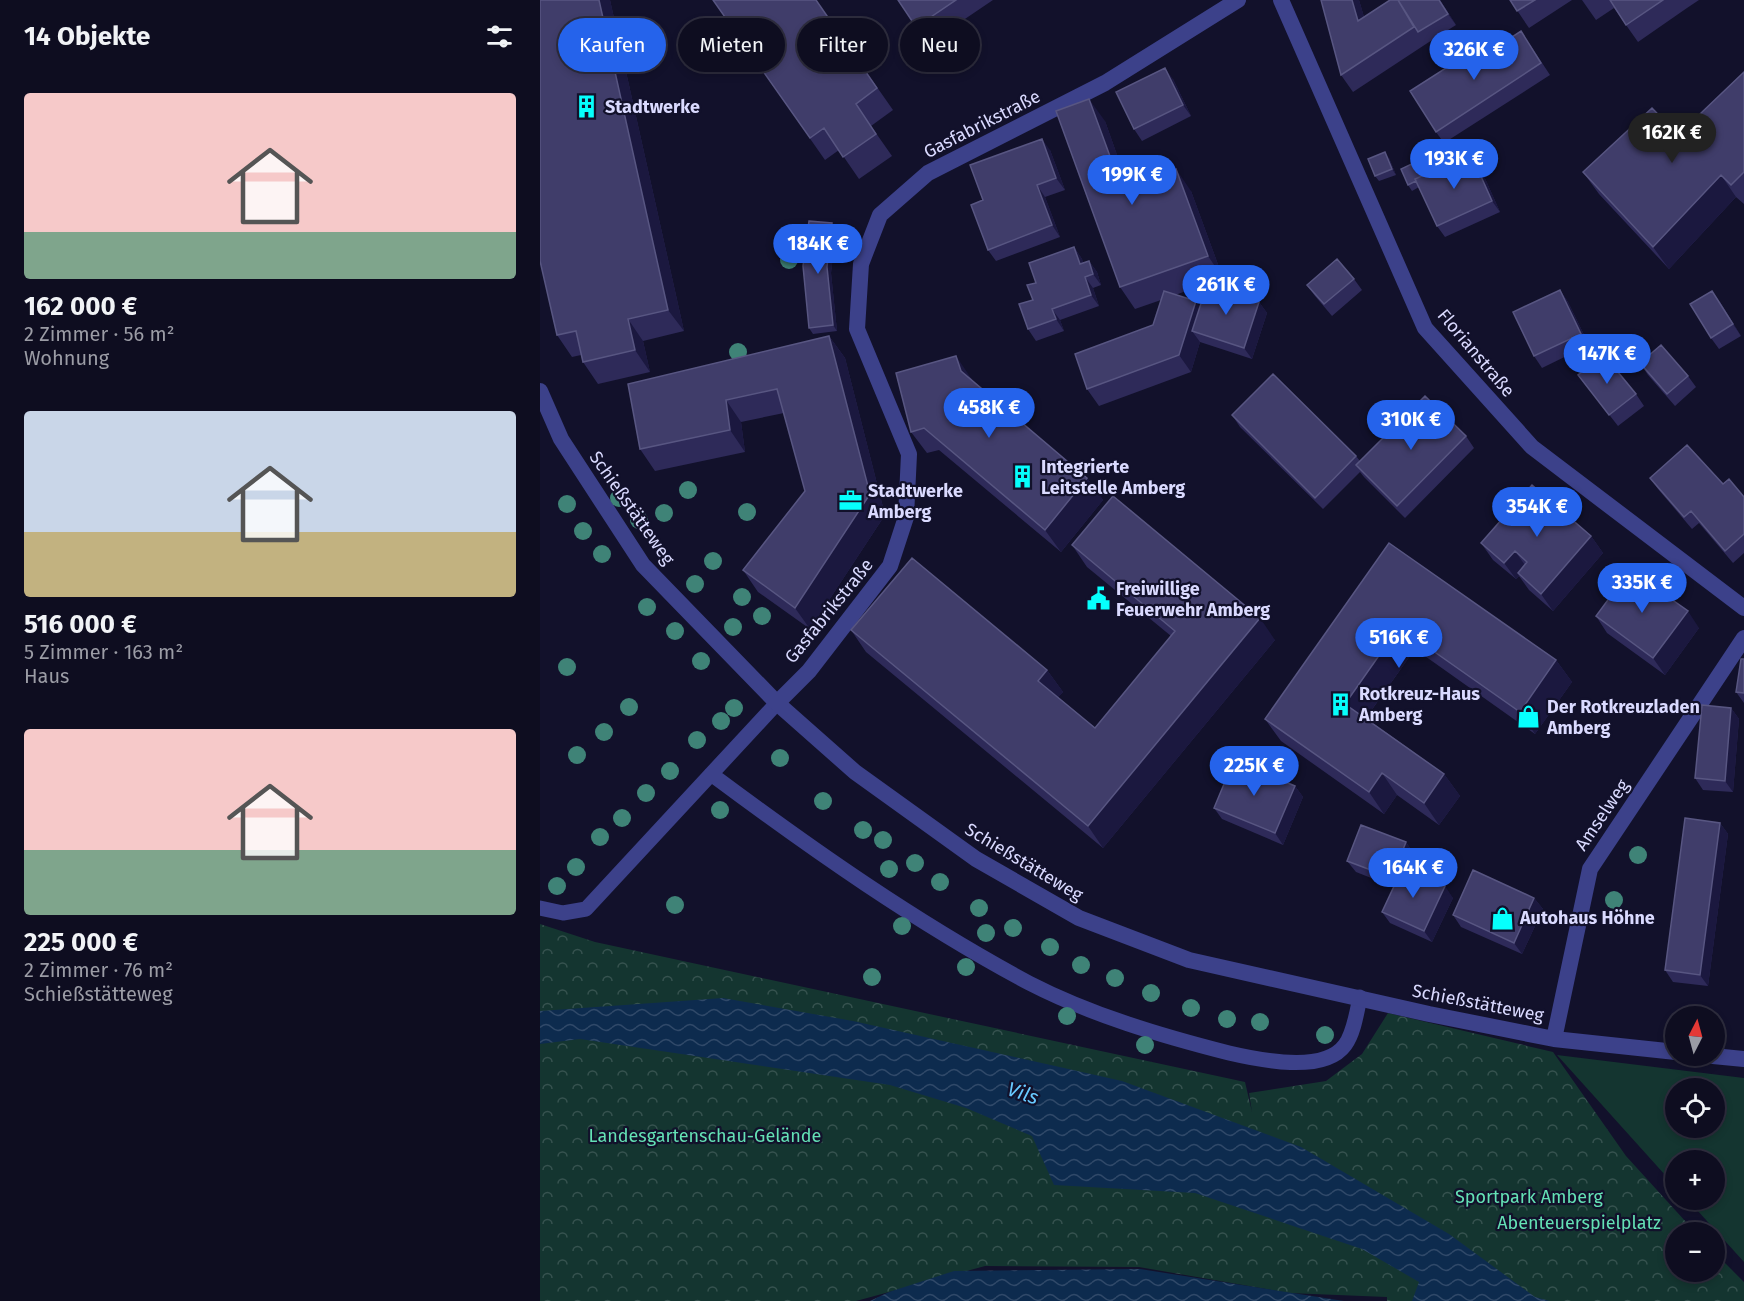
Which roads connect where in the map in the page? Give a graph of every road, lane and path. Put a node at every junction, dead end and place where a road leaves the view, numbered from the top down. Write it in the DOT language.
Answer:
graph roads {
  1 [pos="1238,0"];
  2 [pos="1281,0"];
  3 [pos="540,391"];
  4 [pos="1744,608"];
  5 [pos="1744,638"];
  6 [pos="777,703"];
  7 [pos="711,774"];
  8 [pos="540,908"];
  9 [pos="1360,998"];
  10 [pos="1554,1039"];
  11 [pos="1665,1051"];
  12 [pos="1725,1057"];
  13 [pos="1744,1059"];
  1 -- 6 [label="street, Gasfabrikstraße"];
  2 -- 4 [label="street, Florianstraße"];
  3 -- 6 [label="street, Schießstätteweg"];
  5 -- 10 [label="street, Amselweg"];
  6 -- 7 [label="lane"];
  6 -- 9 [label="street, Schießstätteweg"];
  7 -- 8 [label="lane"];
  7 -- 9 [label="lane"];
  9 -- 10 [label="street, Schießstätteweg"];
  10 -- 11 [label="street, Schießstätteweg"];
  12 -- 13 [label="street"];
}
